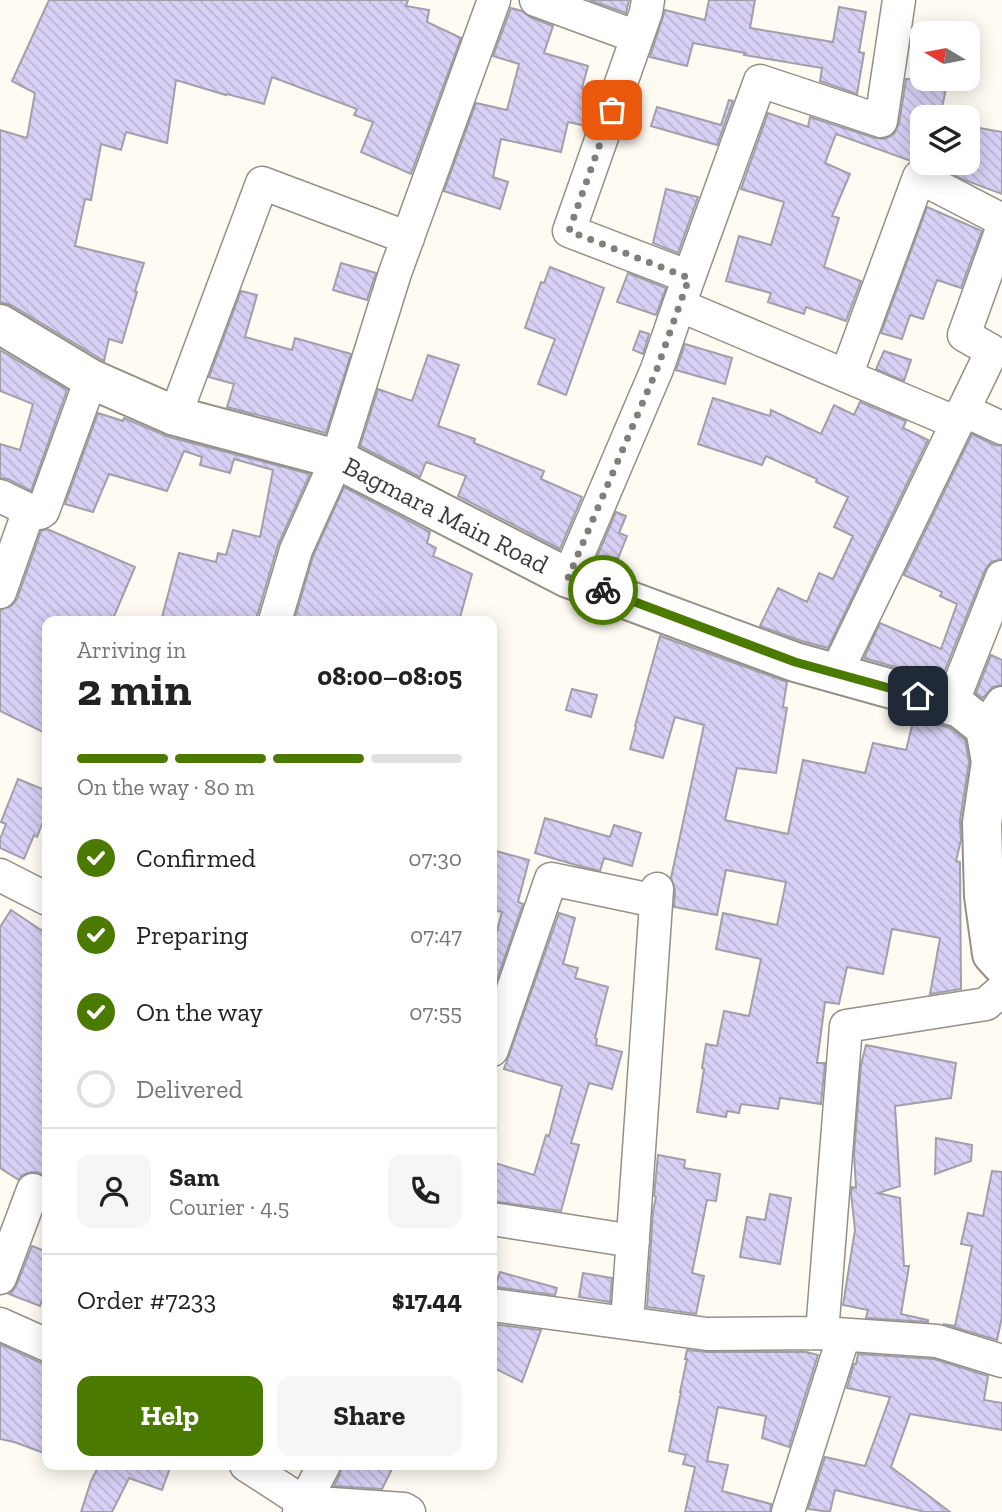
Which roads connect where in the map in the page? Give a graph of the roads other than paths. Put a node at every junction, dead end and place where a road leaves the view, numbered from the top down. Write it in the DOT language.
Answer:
graph roads {
  1 [pos="494,0"];
  2 [pos="536,0"];
  3 [pos="648,0"];
  4 [pos="899,0"];
  5 [pos="637,37"];
  6 [pos="1002,220"];
  7 [pos="1002,229"];
  8 [pos="408,238"];
  9 [pos="684,291"];
  10 [pos="0,324"];
  11 [pos="846,376"];
  12 [pos="91,379"];
  13 [pos="174,416"];
  14 [pos="960,417"];
  15 [pos="1002,428"];
  16 [pos="337,458"];
  17 [pos="0,496"];
  18 [pos="29,510"];
  19 [pos="1002,577"];
  20 [pos="568,578"];
  21 [pos="0,592"];
  22 [pos="276,616"];
  23 [pos="836,673"];
  24 [pos="951,706"];
  25 [pos="993,715"];
  26 [pos="0,875"];
  27 [pos="42,896"];
  28 [pos="1002,965"];
  29 [pos="1002,990"];
  30 [pos="497,1036"];
  31 [pos="33,1190"];
  32 [pos="497,1220"];
  33 [pos="633,1241"];
  34 [pos="0,1278"];
  35 [pos="497,1307"];
  36 [pos="628,1323"];
  37 [pos="0,1324"];
  38 [pos="833,1334"];
  39 [pos="42,1343"];
  40 [pos="1002,1361"];
  41 [pos="253,1470"];
  42 [pos="321,1470"];
  43 [pos="301,1507"];
  44 [pos="409,1512"];
  45 [pos="788,1512"];
  1 -- 8 [label="street"];
  2 -- 5 [label="street"];
  3 -- 5 [label="street"];
  4 -- 9 [label="street"];
  5 -- 9 [label="street"];
  6 -- 11 [label="street"];
  7 -- 14 [label="street"];
  8 -- 13 [label="street"];
  8 -- 16 [label="street"];
  9 -- 11 [label="street"];
  9 -- 20 [label="street"];
  10 -- 12 [label="street, Bagmara Main Road"];
  11 -- 14 [label="street"];
  12 -- 13 [label="street, Bagmara Main Road"];
  12 -- 18 [label="street"];
  13 -- 16 [label="street, Bagmara Main Road"];
  14 -- 15 [label="street"];
  14 -- 23 [label="street"];
  16 -- 20 [label="street, Bagmara Main Road"];
  16 -- 22 [label="street"];
  17 -- 18 [label="street"];
  18 -- 21 [label="street"];
  19 -- 24 [label="street"];
  20 -- 23 [label="street, Bagmara Main Road"];
  23 -- 24 [label="street, Bagmara Main Road"];
  24 -- 25 [label="street, Bagmara Main Road"];
  25 -- 28 [label="street, Bagmara Main Road"];
  26 -- 27 [label="street"];
  29 -- 38 [label="street"];
  30 -- 33 [label="street"];
  31 -- 34 [label="street"];
  32 -- 33 [label="street"];
  33 -- 36 [label="street"];
  35 -- 36 [label="street"];
  36 -- 38 [label="street"];
  37 -- 39 [label="street"];
  38 -- 40 [label="street"];
  38 -- 45 [label="street"];
  41 -- 43 [label="street"];
  42 -- 43 [label="street"];
  43 -- 44 [label="street"];
}
